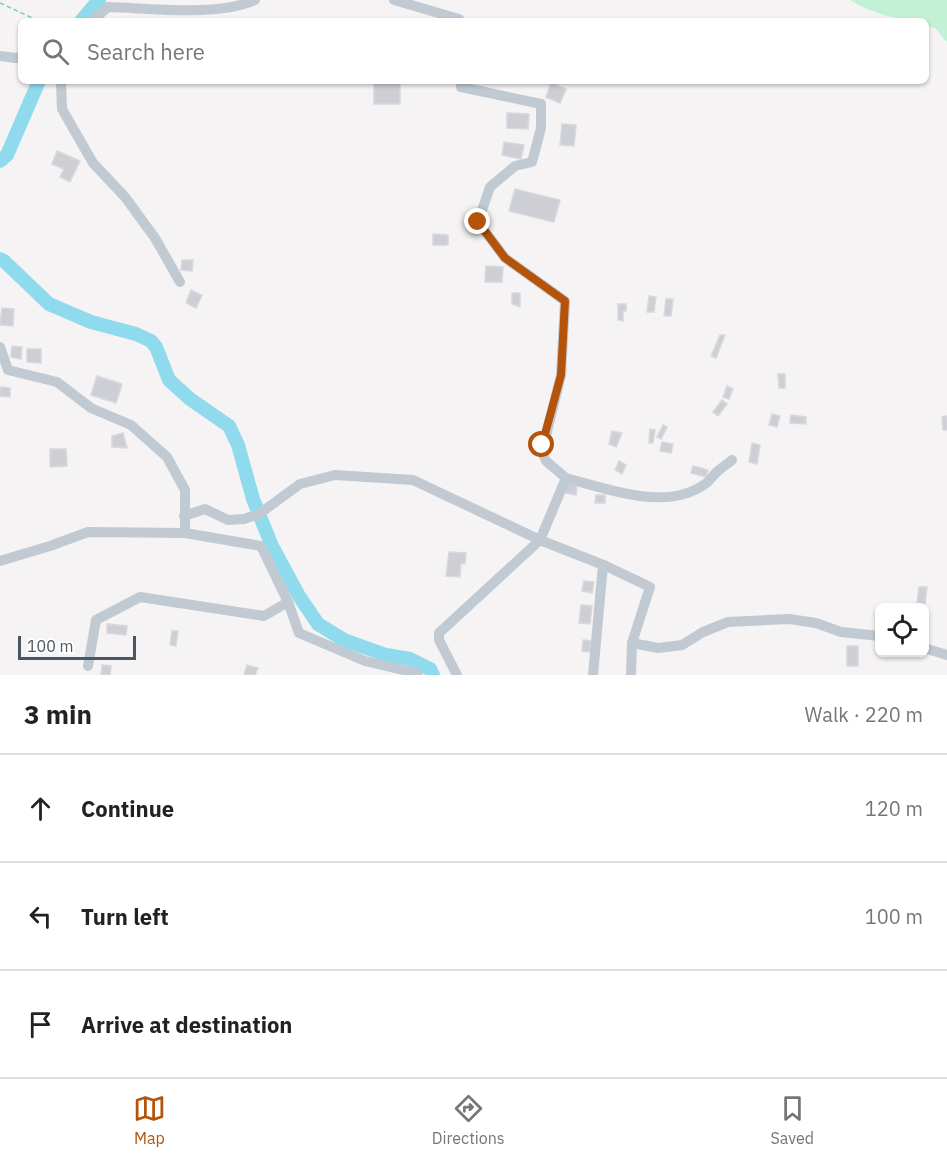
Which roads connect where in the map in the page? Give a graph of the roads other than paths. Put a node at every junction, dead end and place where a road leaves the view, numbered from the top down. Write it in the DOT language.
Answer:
graph roads {
  1 [pos="255,0"];
  2 [pos="394,0"];
  3 [pos="95,18"];
  4 [pos="456,18"];
  5 [pos="0,56"];
  6 [pos="18,58"];
  7 [pos="61,84"];
  8 [pos="461,84"];
  9 [pos="180,282"];
  10 [pos="0,347"];
  11 [pos="732,460"];
  12 [pos="566,478"];
  13 [pos="184,516"];
  14 [pos="185,533"];
  15 [pos="540,540"];
  16 [pos="0,561"];
  17 [pos="603,565"];
  18 [pos="288,602"];
  19 [pos="875,636"];
  20 [pos="632,643"];
  21 [pos="929,650"];
  22 [pos="947,655"];
  23 [pos="88,666"];
  24 [pos="418,675"];
  25 [pos="457,675"];
  26 [pos="593,675"];
  27 [pos="631,675"];
  1 -- 3 [label="street"];
  2 -- 4 [label="street"];
  5 -- 6 [label="street"];
  7 -- 9 [label="street"];
  8 -- 12 [label="street"];
  10 -- 13 [label="street"];
  11 -- 12 [label="street"];
  12 -- 15 [label="street"];
  13 -- 14 [label="street"];
  13 -- 15 [label="street"];
  14 -- 16 [label="street"];
  14 -- 18 [label="street"];
  15 -- 17 [label="street"];
  15 -- 25 [label="street"];
  17 -- 20 [label="street"];
  17 -- 26 [label="street"];
  18 -- 23 [label="street"];
  18 -- 24 [label="street"];
  19 -- 20 [label="street"];
  20 -- 27 [label="street"];
  21 -- 22 [label="street"];
}
